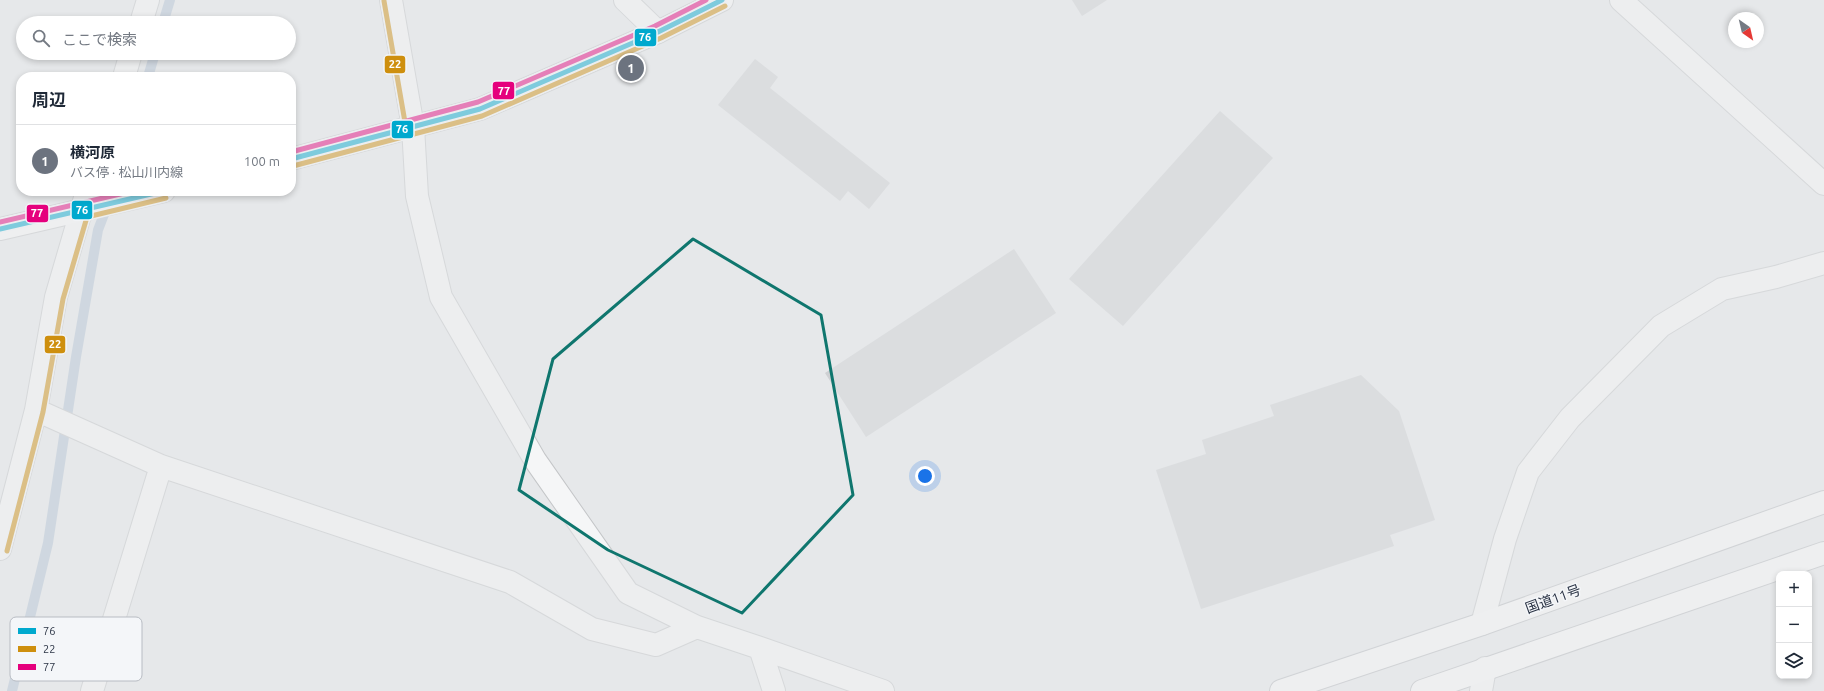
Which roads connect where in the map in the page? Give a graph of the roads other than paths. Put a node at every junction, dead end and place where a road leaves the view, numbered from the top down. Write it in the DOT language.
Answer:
graph roads {
  1 [pos="148,0"];
  2 [pos="391,0"];
  3 [pos="626,0"];
  4 [pos="722,0"];
  5 [pos="1621,0"];
  6 [pos="143,16"];
  7 [pos="658,32"];
  8 [pos="129,60"];
  9 [pos="125,72"];
  10 [pos="413,127"];
  11 [pos="296,158"];
  12 [pos="1824,184"];
  13 [pos="86,196"];
  14 [pos="143,196"];
  15 [pos="81,211"];
  16 [pos="0,229"];
  17 [pos="1824,262"];
  18 [pos="36,410"];
  19 [pos="161,466"];
  20 [pos="1824,502"];
  21 [pos="0,549"];
  22 [pos="1824,553"];
  23 [pos="115,617"];
  24 [pos="1482,624"];
  25 [pos="697,627"];
  26 [pos="760,648"];
  27 [pos="1485,668"];
  28 [pos="95,681"];
  29 [pos="92,691"];
  30 [pos="774,691"];
  31 [pos="883,691"];
  32 [pos="1281,691"];
  33 [pos="1422,691"];
  34 [pos="1481,691"];
  1 -- 6 [label="street"];
  2 -- 10 [label="street"];
  3 -- 7 [label="street"];
  4 -- 7 [label="main road"];
  5 -- 12 [label="street"];
  7 -- 10 [label="main road"];
  8 -- 9 [label="street"];
  10 -- 11 [label="main road"];
  10 -- 25 [label="street"];
  13 -- 15 [label="street"];
  14 -- 15 [label="main road"];
  15 -- 16 [label="main road"];
  15 -- 18 [label="street"];
  17 -- 24 [label="street"];
  18 -- 19 [label="street"];
  18 -- 21 [label="street"];
  19 -- 23 [label="street"];
  19 -- 25 [label="street"];
  20 -- 24 [label="main road, 国道11号"];
  22 -- 27 [label="main road"];
  24 -- 32 [label="main road, 国道11号"];
  25 -- 26 [label="street"];
  26 -- 30 [label="street"];
  26 -- 31 [label="street"];
  27 -- 33 [label="main road"];
  27 -- 34 [label="street"];
  28 -- 29 [label="street"];
}
